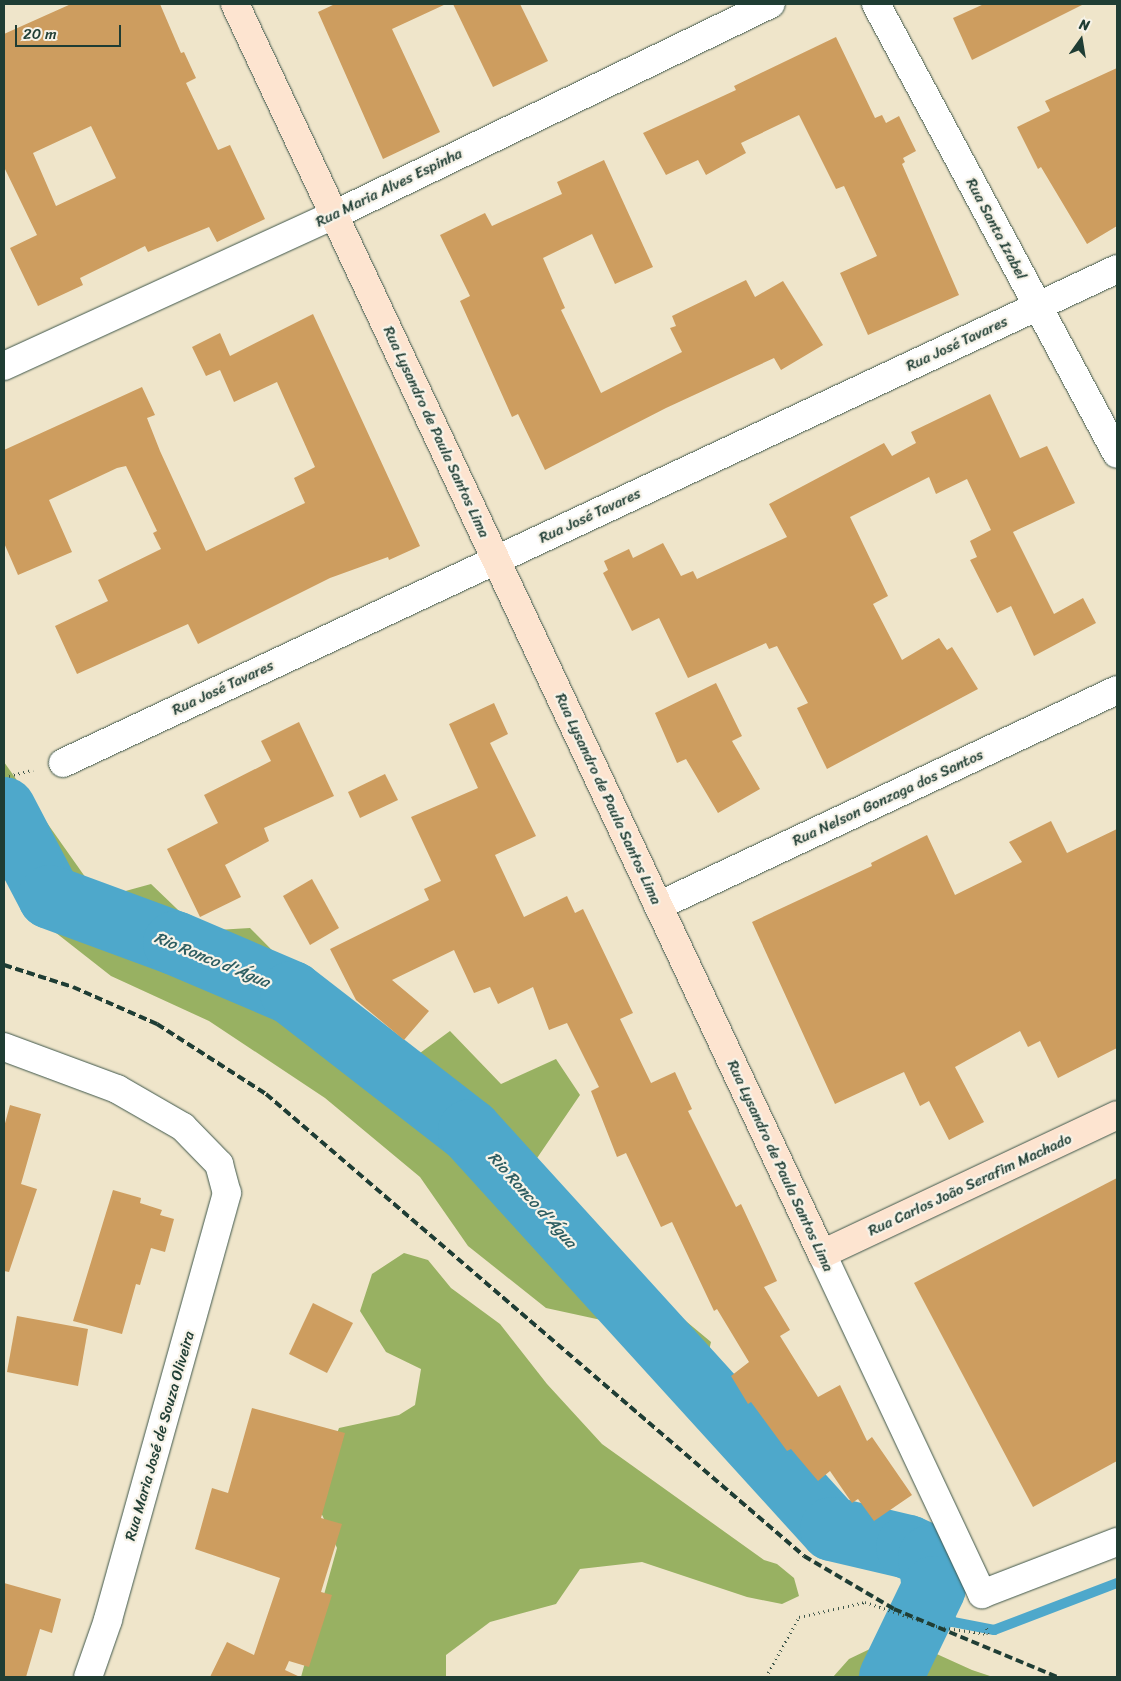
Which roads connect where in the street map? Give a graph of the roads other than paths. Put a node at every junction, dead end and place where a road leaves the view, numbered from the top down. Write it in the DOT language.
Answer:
graph roads {
  1 [pos="235,4"];
  2 [pos="771,4"];
  3 [pos="876,4"];
  4 [pos="334,214"];
  5 [pos="1117,269"];
  6 [pos="1038,306"];
  7 [pos="4,366"];
  8 [pos="1117,454"];
  9 [pos="496,560"];
  10 [pos="1117,690"];
  11 [pos="63,764"];
  12 [pos="658,906"];
  13 [pos="4,1047"];
  14 [pos="1117,1115"];
  15 [pos="822,1254"];
  16 [pos="1117,1542"];
  17 [pos="88,1677"];
  1 -- 4 [label="street, Rua Lysandro de Paula Santos Lima"];
  2 -- 4 [label="street, Rua Maria Alves Espinha"];
  3 -- 6 [label="street, Rua Santa Izabel"];
  4 -- 7 [label="street, Rua Maria Alves Espinha"];
  4 -- 9 [label="street, Rua Lysandro de Paula Santos Lima"];
  5 -- 6 [label="street, Rua José Tavares"];
  6 -- 8 [label="street, Rua Santa Izabel"];
  6 -- 9 [label="street, Rua José Tavares"];
  9 -- 11 [label="street, Rua José Tavares"];
  9 -- 12 [label="street, Rua Lysandro de Paula Santos Lima"];
  10 -- 12 [label="street, Rua Nelson Gonzaga dos Santos"];
  12 -- 15 [label="street, Rua Lysandro de Paula Santos Lima"];
  13 -- 17 [label="street, Rua Maria José de Souza Oliveira"];
  14 -- 15 [label="street, Rua Carlos João Serafim Machado"];
  15 -- 16 [label="street, Rua Lysandro de Paula Santos Lima"];
}
